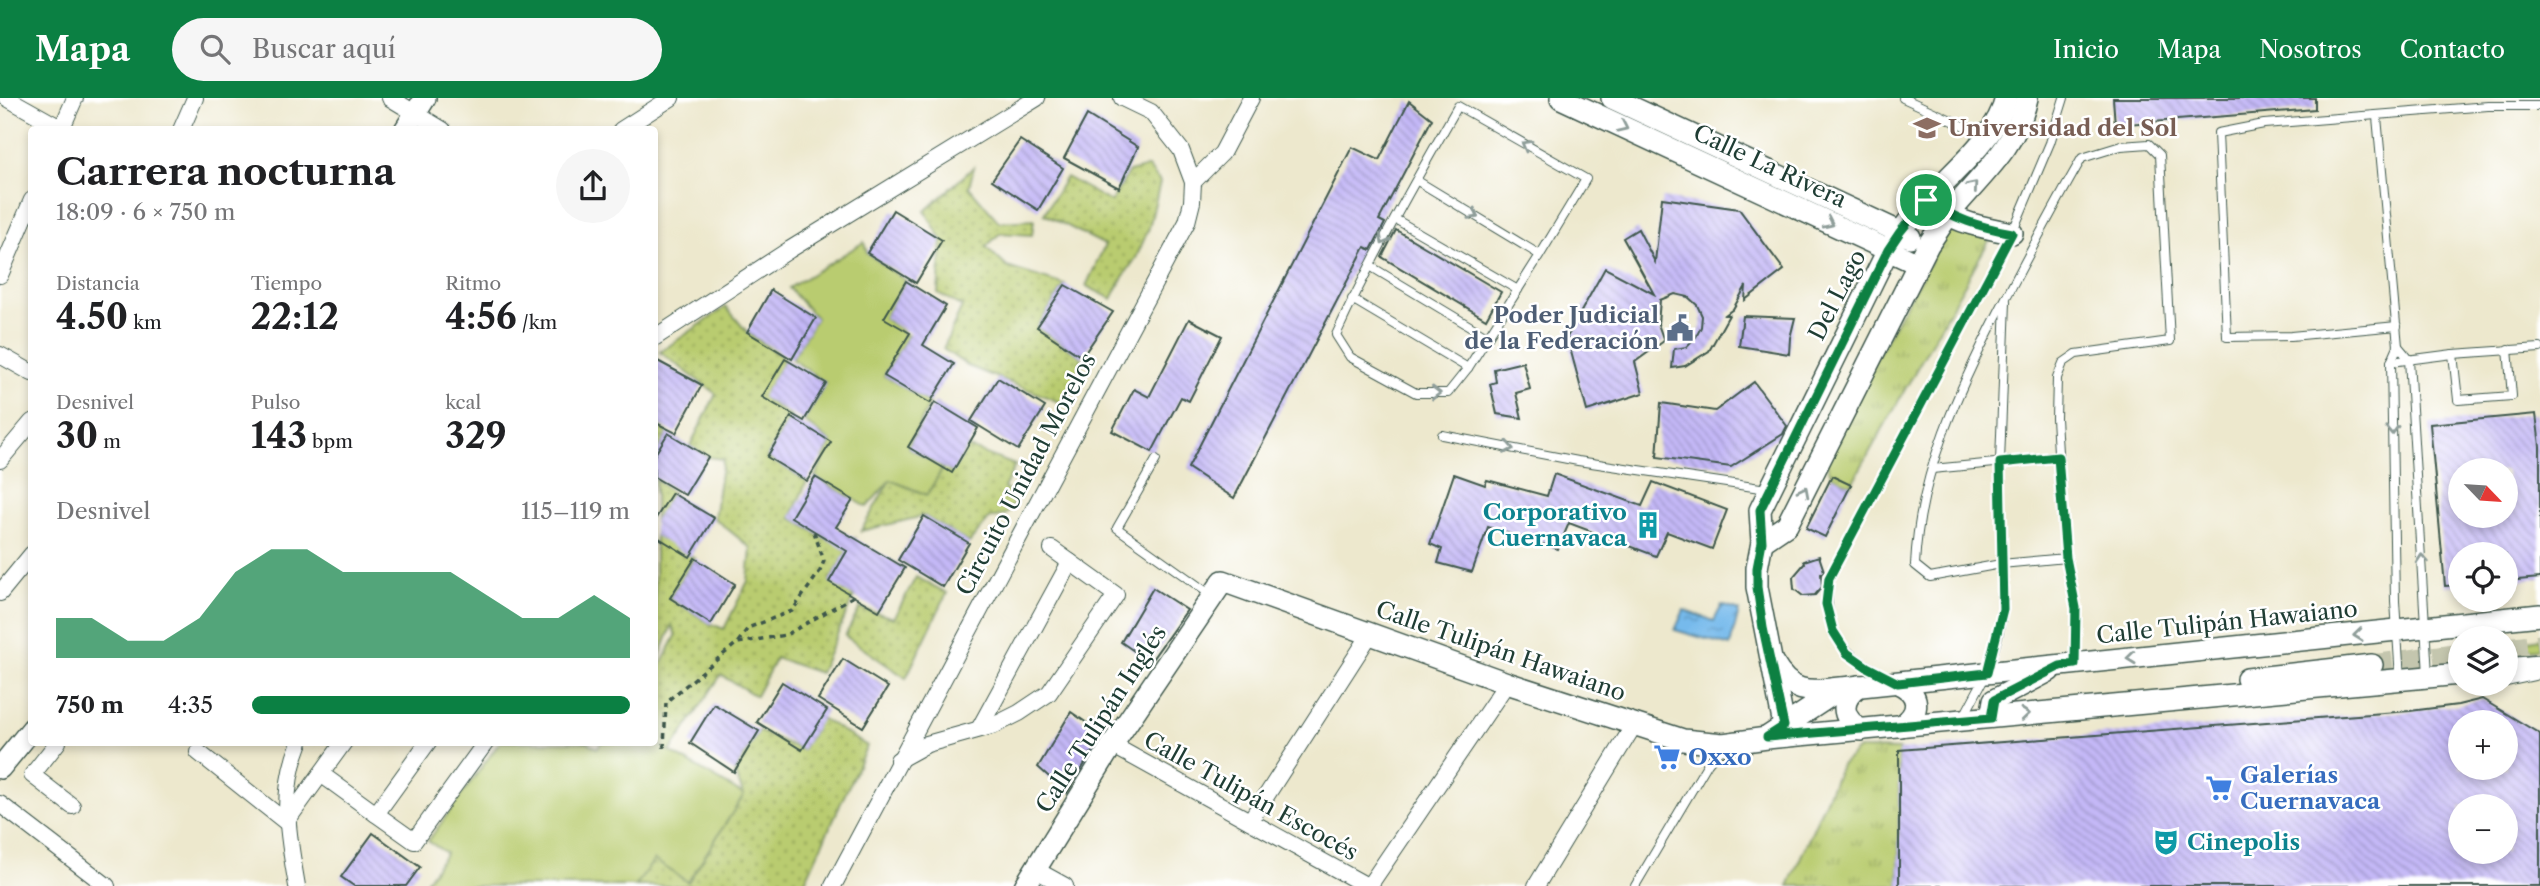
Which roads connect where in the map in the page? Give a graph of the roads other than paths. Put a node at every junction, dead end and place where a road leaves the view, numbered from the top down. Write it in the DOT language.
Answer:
graph roads {
  1 [pos="7,98"];
  2 [pos="75,98"];
  3 [pos="195,98"];
  4 [pos="390,98"];
  5 [pos="671,98"];
  6 [pos="1037,98"];
  7 [pos="1122,98"];
  8 [pos="1251,98"];
  9 [pos="1561,98"];
  10 [pos="1612,98"];
  11 [pos="1903,98"];
  12 [pos="2006,98"];
  13 [pos="2027,98"];
  14 [pos="2064,98"];
  15 [pos="2540,106"];
  16 [pos="415,113"];
  17 [pos="2377,117"];
  18 [pos="57,126"];
  19 [pos="63,126"];
  20 [pos="183,126"];
  21 [pos="436,126"];
  22 [pos="627,126"];
  23 [pos="1987,136"];
  24 [pos="1416,180"];
  25 [pos="1193,181"];
  26 [pos="1926,200"];
  27 [pos="28,209"];
  28 [pos="1948,215"];
  29 [pos="1395,219"];
  30 [pos="1900,232"];
  31 [pos="2012,233"];
  32 [pos="1888,250"];
  33 [pos="1540,255"];
  34 [pos="1923,255"];
  35 [pos="1370,266"];
  36 [pos="0,275"];
  37 [pos="1518,290"];
  38 [pos="2006,297"];
  39 [pos="1352,299"];
  40 [pos="2397,326"];
  41 [pos="658,335"];
  42 [pos="1488,337"];
  43 [pos="2398,346"];
  44 [pos="2540,348"];
  45 [pos="2508,349"];
  46 [pos="2453,354"];
  47 [pos="0,355"];
  48 [pos="2409,359"];
  49 [pos="2391,362"];
  50 [pos="1468,368"];
  51 [pos="28,371"];
  52 [pos="28,427"];
  53 [pos="1442,435"];
  54 [pos="2058,457"];
  55 [pos="0,460"];
  56 [pos="1156,460"];
  57 [pos="2000,463"];
  58 [pos="1932,469"];
  59 [pos="1769,489"];
  60 [pos="1762,542"];
  61 [pos="1052,549"];
  62 [pos="2066,558"];
  63 [pos="28,559"];
  64 [pos="1070,562"];
  65 [pos="2001,564"];
  66 [pos="1218,589"];
  67 [pos="0,593"];
  68 [pos="2540,615"];
  69 [pos="2426,627"];
  70 [pos="2397,631"];
  71 [pos="1371,634"];
  72 [pos="1772,662"];
  73 [pos="2067,665"];
  74 [pos="2372,665"];
  75 [pos="2540,666"];
  76 [pos="2518,668"];
  77 [pos="1987,673"];
  78 [pos="2448,675"];
  79 [pos="2540,675"];
  80 [pos="2428,677"];
  81 [pos="2400,679"];
  82 [pos="2518,680"];
  83 [pos="1507,683"];
  84 [pos="1898,683"];
  85 [pos="1851,687"];
  86 [pos="2077,709"];
  87 [pos="1991,718"];
  88 [pos="1961,720"];
  89 [pos="1634,725"];
  90 [pos="1901,726"];
  91 [pos="979,729"];
  92 [pos="1861,730"];
  93 [pos="1779,733"];
  94 [pos="28,734"];
  95 [pos="1723,744"];
  96 [pos="1112,745"];
  97 [pos="55,746"];
  98 [pos="299,746"];
  99 [pos="341,746"];
  100 [pos="425,746"];
  101 [pos="483,746"];
  102 [pos="198,752"];
  103 [pos="898,760"];
  104 [pos="0,768"];
  105 [pos="321,774"];
  106 [pos="0,804"];
  107 [pos="72,806"];
  108 [pos="376,814"];
  109 [pos="1250,821"];
  110 [pos="286,822"];
  111 [pos="1030,878"];
  112 [pos="107,886"];
  113 [pos="297,886"];
  114 [pos="833,886"];
  115 [pos="1065,886"];
  116 [pos="1368,886"];
  117 [pos="1536,886"];
  118 [pos="1635,886"];
  1 -- 18 [label="street"];
  2 -- 19 [label="street"];
  3 -- 20 [label="street"];
  4 -- 16 [label="street"];
  5 -- 22 [label="street"];
  6 -- 41 [label="street"];
  7 -- 25 [label="street, Circuito Unidad Morelos"];
  8 -- 25 [label="street"];
  9 -- 32 [label="street, Calle La Rivera, one-way"];
  10 -- 30 [label="street, Calle La Rivera"];
  11 -- 23 [label="lane"];
  12 -- 23 [label="street, Del Lago"];
  28 -- 13 [label="street, one-way"];
  14 -- 31 [label="lane"];
  15 -- 17 [label="lane"];
  16 -- 21 [label="street"];
  17 -- 40 [label="lane"];
  17 -- 40 [label="lane"];
  23 -- 26 [label="street, Del Lago"];
  24 -- 29 [label="lane"];
  24 -- 33 [label="lane, one-way"];
  33 -- 24 [label="lane, one-way"];
  25 -- 103 [label="street, Circuito Unidad Morelos"];
  26 -- 28 [label="street"];
  26 -- 30 [label="street, Del Lago"];
  27 -- 36 [label="street"];
  28 -- 31 [label="street"];
  28 -- 34 [label="street"];
  29 -- 35 [label="lane, one-way"];
  29 -- 37 [label="lane"];
  30 -- 32 [label="street, Del Lago"];
  30 -- 34 [label="street, Calle La Rivera"];
  31 -- 84 [label="lane"];
  32 -- 34 [label="street, Calle La Rivera"];
  32 -- 59 [label="street, Del Lago"];
  33 -- 37 [label="lane"];
  60 -- 34 [label="street, one-way"];
  35 -- 39 [label="lane"];
  35 -- 42 [label="lane"];
  37 -- 42 [label="lane"];
  38 -- 54 [label="lane"];
  38 -- 57 [label="lane"];
  38 -- 58 [label="lane"];
  39 -- 50 [label="lane"];
  39 -- 50 [label="lane, one-way"];
  40 -- 43 [label="lane"];
  42 -- 50 [label="lane"];
  43 -- 48 [label="lane"];
  43 -- 49 [label="lane"];
  44 -- 45 [label="lane"];
  45 -- 46 [label="lane"];
  45 -- 46 [label="lane"];
  46 -- 48 [label="lane"];
  47 -- 51 [label="street"];
  48 -- 49 [label="lane"];
  69 -- 48 [label="lane, one-way"];
  49 -- 70 [label="lane, one-way"];
  52 -- 55 [label="street"];
  53 -- 59 [label="lane, one-way"];
  54 -- 57 [label="lane"];
  54 -- 62 [label="lane"];
  56 -- 66 [label="lane"];
  57 -- 58 [label="lane"];
  57 -- 65 [label="lane"];
  58 -- 65 [label="lane"];
  59 -- 60 [label="street, Del Lago"];
  60 -- 72 [label="street, Del Lago"];
  61 -- 64 [label="street"];
  62 -- 65 [label="lane"];
  62 -- 73 [label="lane"];
  63 -- 67 [label="street"];
  64 -- 91 [label="street"];
  64 -- 91 [label="street"];
  65 -- 77 [label="lane"];
  66 -- 71 [label="street, Calle Tulipán Hawaiano"];
  66 -- 96 [label="street, Calle Tulipán Inglés"];
  68 -- 69 [label="street, Calle Tulipán Hawaiano"];
  69 -- 70 [label="street, Calle Tulipán Hawaiano"];
  69 -- 80 [label="lane"];
  70 -- 73 [label="street, Calle Tulipán Hawaiano, one-way"];
  70 -- 81 [label="lane"];
  71 -- 83 [label="street, Calle Tulipán Hawaiano"];
  71 -- 109 [label="street"];
  72 -- 85 [label="street, Del Lago"];
  72 -- 93 [label="street, Del Lago"];
  73 -- 77 [label="street, Calle Tulipán Hawaiano"];
  73 -- 87 [label="street"];
  74 -- 86 [label="street"];
  75 -- 76 [label="street"];
  77 -- 84 [label="street, Calle Tulipán Hawaiano"];
  77 -- 88 [label="lane"];
  78 -- 80 [label="street, Calle Tulipán Hawaiano"];
  79 -- 82 [label="lane"];
  80 -- 81 [label="street, Calle Tulipán Hawaiano"];
  81 -- 86 [label="street, Calle Tulipán Hawaiano"];
  83 -- 89 [label="street, Calle Tulipán Hawaiano"];
  83 -- 116 [label="street"];
  84 -- 85 [label="street, Calle Tulipán Hawaiano"];
  84 -- 90 [label="street"];
  85 -- 92 [label="street"];
  85 -- 93 [label="street, Calle Tulipán Hawaiano"];
  87 -- 86 [label="street, Calle Tulipán Hawaiano, one-way"];
  87 -- 88 [label="street, Calle Tulipán Hawaiano"];
  88 -- 90 [label="street, Calle Tulipán Hawaiano"];
  89 -- 95 [label="street, Calle Tulipán Hawaiano"];
  89 -- 117 [label="street"];
  90 -- 92 [label="street, Calle Tulipán Hawaiano"];
  91 -- 103 [label="street"];
  92 -- 93 [label="street, Calle Tulipán Hawaiano"];
  93 -- 95 [label="street, Calle Tulipán Hawaiano"];
  94 -- 104 [label="street"];
  95 -- 118 [label="lane"];
  96 -- 109 [label="street, Calle Tulipán Escocés"];
  96 -- 111 [label="street, Calle Tulipán Inglés"];
  97 -- 107 [label="street"];
  98 -- 110 [label="street"];
  99 -- 105 [label="street"];
  100 -- 108 [label="street"];
  101 -- 108 [label="street"];
  102 -- 110 [label="street"];
  103 -- 114 [label="street, Circuito Unidad Morelos"];
  105 -- 108 [label="street"];
  105 -- 110 [label="street"];
  106 -- 112 [label="street"];
  109 -- 116 [label="street, Calle Tulipán Escocés"];
  110 -- 113 [label="street"];
  111 -- 115 [label="street"];
}
